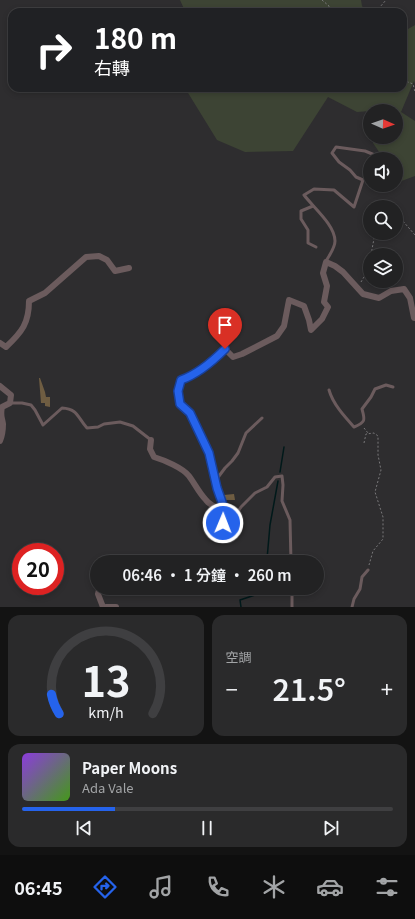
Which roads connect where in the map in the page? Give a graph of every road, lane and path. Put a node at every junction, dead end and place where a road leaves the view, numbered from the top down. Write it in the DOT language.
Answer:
graph roads {
  1 [pos="322,0"];
  2 [pos="386,0"];
  3 [pos="329,8"];
  4 [pos="381,8"];
  5 [pos="407,82"];
  6 [pos="415,92"];
  7 [pos="367,152"];
  8 [pos="363,180"];
  9 [pos="363,180"];
  10 [pos="313,206"];
  11 [pos="403,221"];
  12 [pos="415,235"];
  13 [pos="316,247"];
  14 [pos="326,262"];
  15 [pos="129,268"];
  16 [pos="363,278"];
  17 [pos="357,288"];
  18 [pos="415,318"];
  19 [pos="0,344"];
  20 [pos="0,386"];
  21 [pos="393,387"];
  22 [pos="329,390"];
  23 [pos="10,402"];
  24 [pos="262,418"];
  25 [pos="360,424"];
  26 [pos="368,434"];
  27 [pos="151,440"];
  28 [pos="0,441"];
  29 [pos="364,443"];
  30 [pos="216,481"];
  31 [pos="223,505"];
  32 [pos="291,555"];
  33 [pos="368,570"];
  34 [pos="98,595"];
  35 [pos="292,595"];
  36 [pos="105,607"];
  37 [pos="116,607"];
  38 [pos="292,607"];
  39 [pos="352,607"];
  1 -- 3 [label="path"];
  2 -- 4 [label="path"];
  5 -- 6 [label="path"];
  7 -- 8 [label="lane"];
  9 -- 10 [label="lane"];
  10 -- 13 [label="lane"];
  10 -- 14 [label="lane"];
  11 -- 12 [label="path"];
  14 -- 17 [label="street"];
  14 -- 30 [label="street"];
  15 -- 19 [label="street"];
  16 -- 17 [label="path"];
  17 -- 18 [label="street"];
  20 -- 23 [label="street"];
  21 -- 25 [label="lane"];
  22 -- 25 [label="lane"];
  23 -- 27 [label="lane"];
  23 -- 28 [label="street"];
  24 -- 30 [label="lane"];
  25 -- 26 [label="path"];
  26 -- 29 [label="path"];
  26 -- 33 [label="path"];
  27 -- 31 [label="street"];
  30 -- 31 [label="street"];
  31 -- 32 [label="lane"];
  33 -- 39 [label="lane"];
  34 -- 36 [label="street"];
  35 -- 38 [label="lane"];
  36 -- 37 [label="street"];
}
